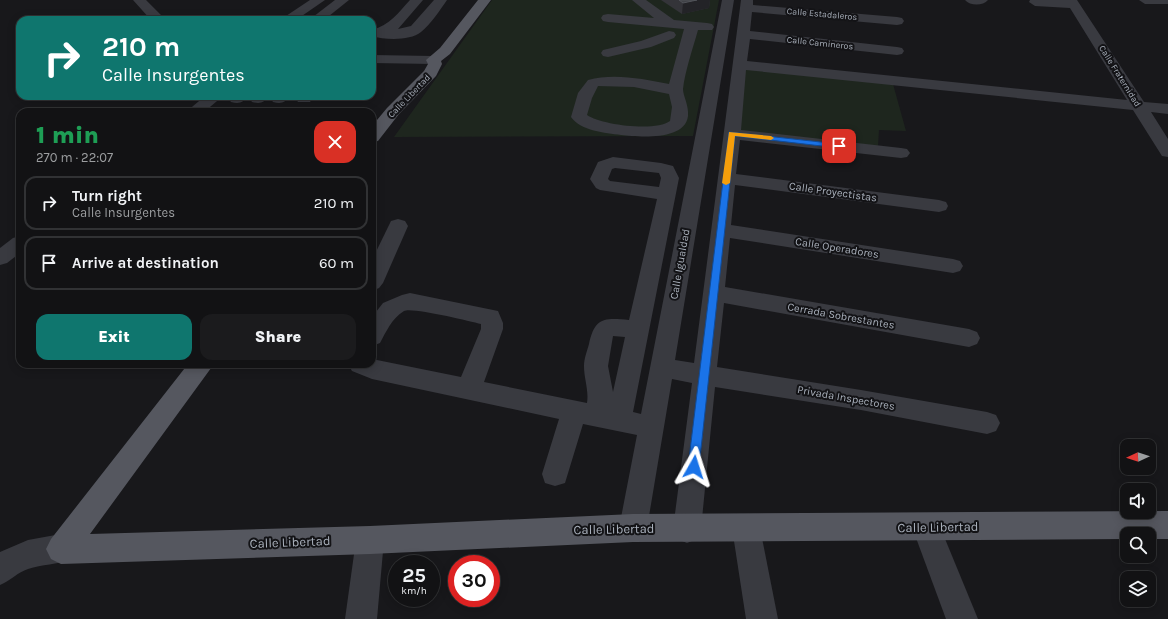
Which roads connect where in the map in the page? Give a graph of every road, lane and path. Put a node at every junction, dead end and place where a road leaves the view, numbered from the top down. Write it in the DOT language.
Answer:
graph roads {
  1 [pos="139,0"];
  2 [pos="319,0"];
  3 [pos="343,0"];
  4 [pos="417,0"];
  5 [pos="442,0"];
  6 [pos="484,0"];
  7 [pos="638,0"];
  8 [pos="971,0"];
  9 [pos="982,0"];
  10 [pos="1145,0"];
  11 [pos="1168,0"];
  12 [pos="1035,2"];
  13 [pos="740,3"];
  14 [pos="1073,3"];
  15 [pos="622,6"];
  16 [pos="651,9"];
  17 [pos="154,16"];
  18 [pos="293,16"];
  19 [pos="321,16"];
  20 [pos="897,21"];
  21 [pos="606,24"];
  22 [pos="723,28"];
  23 [pos="670,29"];
  24 [pos="690,31"];
  25 [pos="743,32"];
  26 [pos="377,34"];
  27 [pos="897,50"];
  28 [pos="608,53"];
  29 [pos="376,59"];
  30 [pos="433,60"];
  31 [pos="740,65"];
  32 [pos="675,91"];
  33 [pos="210,100"];
  34 [pos="1139,106"];
  35 [pos="199,108"];
  36 [pos="1168,109"];
  37 [pos="376,132"];
  38 [pos="732,134"];
  39 [pos="1168,152"];
  40 [pos="901,153"];
  41 [pos="727,178"];
  42 [pos="667,194"];
  43 [pos="939,206"];
  44 [pos="398,226"];
  45 [pos="721,230"];
  46 [pos="16,246"];
  47 [pos="0,258"];
  48 [pos="953,266"];
  49 [pos="376,274"];
  50 [pos="714,293"];
  51 [pos="376,330"];
  52 [pos="638,330"];
  53 [pos="969,338"];
  54 [pos="199,368"];
  55 [pos="370,368"];
  56 [pos="661,368"];
  57 [pos="704,375"];
  58 [pos="469,389"];
  59 [pos="574,410"];
  60 [pos="609,418"];
  61 [pos="987,423"];
  62 [pos="651,427"];
  63 [pos="555,474"];
  64 [pos="1168,525"];
  65 [pos="926,527"];
  66 [pos="633,528"];
  67 [pos="746,528"];
  68 [pos="687,529"];
  69 [pos="370,540"];
  70 [pos="61,549"];
  71 [pos="0,570"];
  72 [pos="360,619"];
  73 [pos="762,619"];
  74 [pos="962,619"];
  1 -- 17 [label="street"];
  2 -- 18 [label="street"];
  3 -- 19 [label="street"];
  4 -- 26 [label="street"];
  5 -- 26 [label="street"];
  6 -- 30 [label="main road, Calle Libertad"];
  7 -- 16 [label="street"];
  8 -- 9 [label="street"];
  10 -- 11 [label="street"];
  12 -- 14 [label="street"];
  13 -- 20 [label="street, Calle Estadaleros"];
  13 -- 22 [label="street, Calle Igualdad"];
  13 -- 25 [label="street"];
  14 -- 34 [label="street, Calle Fraternidad"];
  15 -- 16 [label="street"];
  16 -- 23 [label="street"];
  21 -- 23 [label="street, Calle Camineros"];
  22 -- 24 [label="street, Calle Camineros"];
  22 -- 25 [label="street, Calle Camineros"];
  22 -- 56 [label="street, Calle Igualdad"];
  23 -- 24 [label="street, Calle Camineros"];
  23 -- 28 [label="street"];
  24 -- 32 [label="street"];
  25 -- 27 [label="street, Calle Camineros"];
  25 -- 31 [label="street"];
  29 -- 30 [label="street"];
  30 -- 37 [label="main road, Calle Libertad"];
  31 -- 34 [label="street"];
  31 -- 38 [label="street"];
  32 -- 32 [label="street"];
  33 -- 35 [label="street"];
  34 -- 36 [label="street"];
  34 -- 39 [label="street, Calle Fraternidad"];
  38 -- 40 [label="street"];
  38 -- 41 [label="street"];
  41 -- 43 [label="street, Calle Proyectistas"];
  41 -- 45 [label="street"];
  42 -- 52 [label="street"];
  44 -- 49 [label="street"];
  45 -- 48 [label="street, Calle Operadores"];
  45 -- 50 [label="street"];
  46 -- 47 [label="street"];
  50 -- 53 [label="street, Cerrada Sobrestantes"];
  50 -- 57 [label="street"];
  51 -- 58 [label="street"];
  52 -- 60 [label="street"];
  52 -- 60 [label="street"];
  54 -- 70 [label="main road"];
  55 -- 58 [label="street"];
  56 -- 57 [label="street, Privada Inspectores"];
  56 -- 62 [label="street, Calle Igualdad"];
  57 -- 61 [label="street, Privada Inspectores"];
  57 -- 68 [label="street"];
  58 -- 59 [label="street"];
  59 -- 60 [label="street"];
  59 -- 63 [label="street"];
  60 -- 62 [label="street"];
  62 -- 66 [label="street, Calle Igualdad"];
  64 -- 65 [label="main road, Calle Libertad"];
  65 -- 67 [label="main road, Calle Libertad"];
  65 -- 74 [label="street"];
  66 -- 68 [label="main road, Calle Libertad"];
  66 -- 69 [label="main road, Calle Libertad"];
  67 -- 68 [label="main road, Calle Libertad"];
  67 -- 73 [label="street"];
  69 -- 70 [label="main road, Calle Libertad"];
  69 -- 72 [label="street"];
  70 -- 71 [label="street, Calle Libertad"];
}
